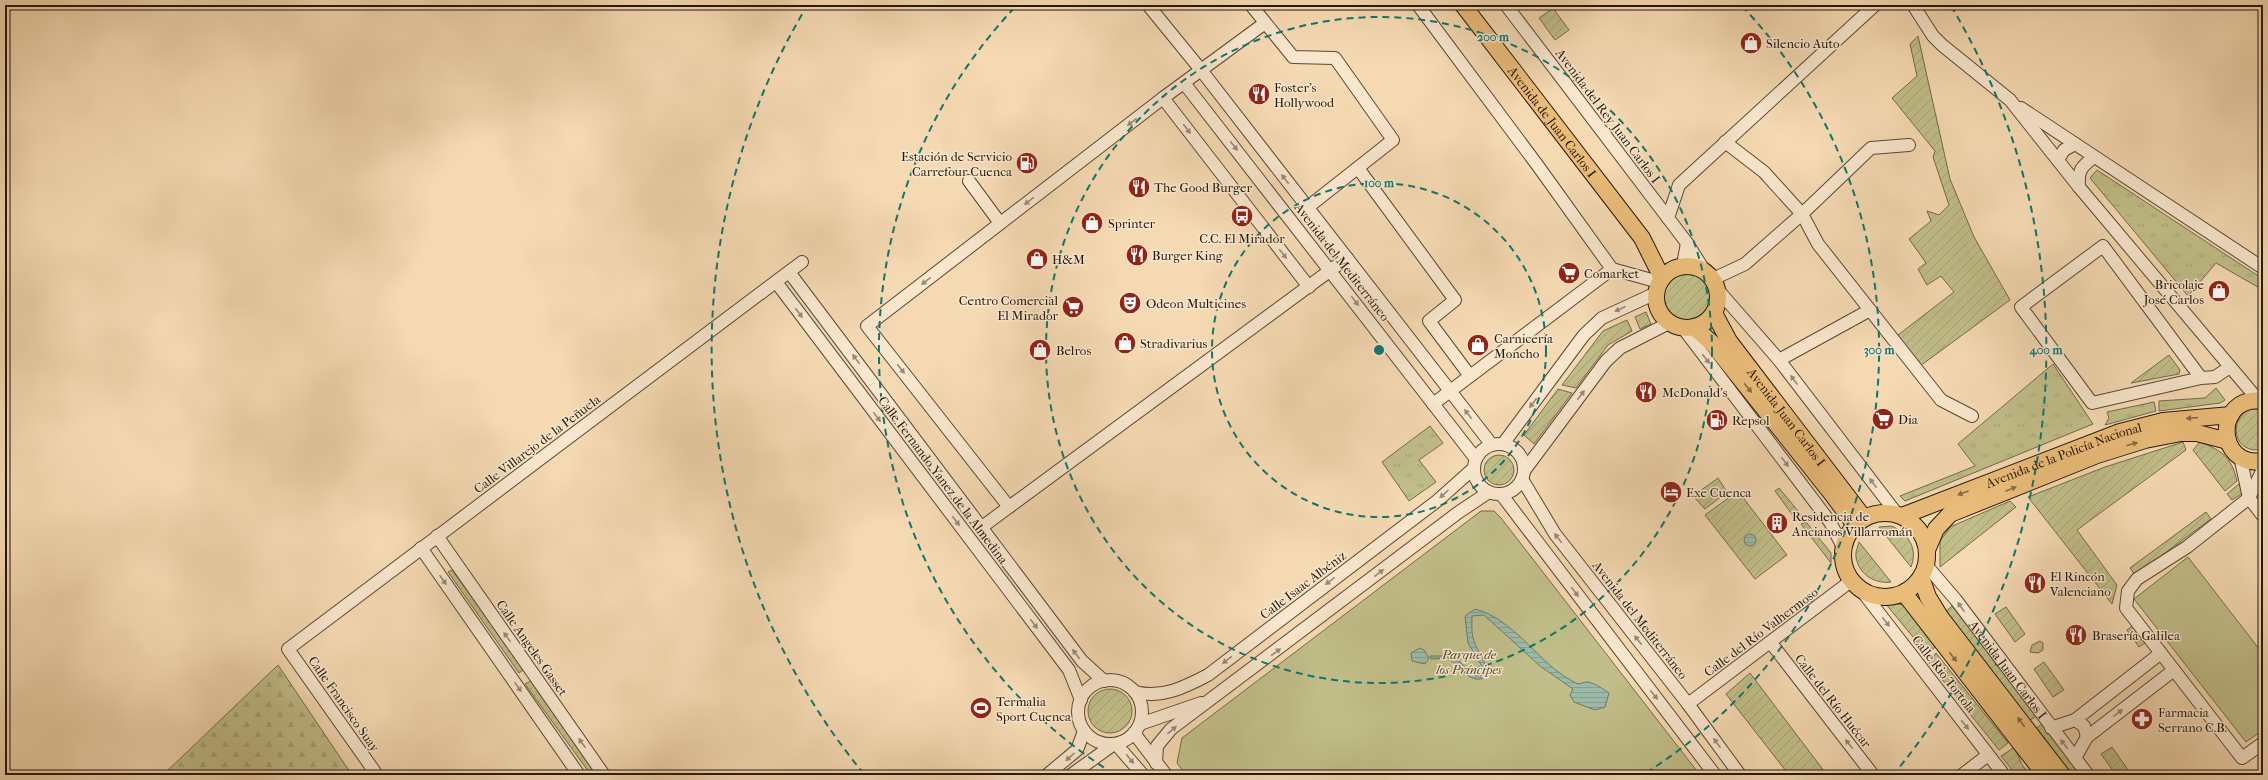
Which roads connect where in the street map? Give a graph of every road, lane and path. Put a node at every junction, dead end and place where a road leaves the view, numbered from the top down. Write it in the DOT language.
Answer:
graph roads {
  1 [pos="1148,5"];
  2 [pos="1251,5"];
  3 [pos="1418,5"];
  4 [pos="1464,5"];
  5 [pos="1506,5"];
  6 [pos="1875,5"];
  7 [pos="1913,5"];
  8 [pos="1265,23"];
  9 [pos="1201,70"];
  10 [pos="1184,83"];
  11 [pos="1163,98"];
  12 [pos="2010,100"];
  13 [pos="1725,142"];
  14 [pos="2075,144"];
  15 [pos="1909,145"];
  16 [pos="2094,157"];
  17 [pos="2058,160"];
  18 [pos="1358,168"];
  19 [pos="969,181"];
  20 [pos="2079,187"];
  21 [pos="1308,207"];
  22 [pos="1802,214"];
  23 [pos="1668,218"];
  24 [pos="1000,223"];
  25 [pos="1642,238"];
  26 [pos="1688,243"];
  27 [pos="1347,258"];
  28 [pos="802,262"];
  29 [pos="1679,266"];
  30 [pos="2263,268"];
  31 [pos="1612,269"];
  32 [pos="1331,270"];
  33 [pos="789,272"];
  34 [pos="1712,280"];
  35 [pos="776,282"];
  36 [pos="1659,284"];
  37 [pos="1308,287"];
  38 [pos="1870,310"];
  39 [pos="1714,313"];
  40 [pos="1682,326"];
  41 [pos="1779,360"];
  42 [pos="2230,366"];
  43 [pos="1470,376"];
  44 [pos="2201,378"];
  45 [pos="1450,391"];
  46 [pos="2261,401"];
  47 [pos="1433,404"];
  48 [pos="2230,415"];
  49 [pos="1972,416"];
  50 [pos="2228,441"];
  51 [pos="1497,445"];
  52 [pos="2240,456"];
  53 [pos="2263,460"];
  54 [pos="1475,464"];
  55 [pos="2263,469"];
  56 [pos="1523,475"];
  57 [pos="1495,493"];
  58 [pos="2249,498"];
  59 [pos="1009,508"];
  60 [pos="1899,515"];
  61 [pos="2263,516"];
  62 [pos="1860,522"];
  63 [pos="982,527"];
  64 [pos="437,536"];
  65 [pos="421,548"];
  66 [pos="1843,548"];
  67 [pos="1925,564"];
  68 [pos="1857,586"];
  69 [pos="1904,593"];
  70 [pos="1771,643"];
  71 [pos="288,649"];
  72 [pos="2161,653"];
  73 [pos="2174,670"];
  74 [pos="1104,681"];
  75 [pos="1135,692"];
  76 [pos="1081,700"];
  77 [pos="1210,700"];
  78 [pos="1688,704"];
  79 [pos="2075,720"];
  80 [pos="2051,728"];
  81 [pos="1137,729"];
  82 [pos="1084,731"];
  83 [pos="2087,737"];
  84 [pos="2263,743"];
  85 [pos="1115,744"];
  86 [pos="1988,754"];
  87 [pos="2075,758"];
  88 [pos="1156,763"];
  89 [pos="377,775"];
  90 [pos="579,775"];
  91 [pos="604,775"];
  92 [pos="1047,775"];
  93 [pos="1071,775"];
  94 [pos="1143,775"];
  95 [pos="1166,775"];
  96 [pos="1715,775"];
  97 [pos="1740,775"];
  98 [pos="1873,775"];
  99 [pos="1962,775"];
  100 [pos="2004,775"];
  101 [pos="2045,775"];
  102 [pos="2062,775"];
  103 [pos="2088,775"];
  1 -- 9 [label="street, Avenida del Mediterráneo"];
  2 -- 8 [label="street"];
  3 -- 31 [label="street"];
  4 -- 25 [label="main road, Avenida de Juan Carlos I"];
  5 -- 23 [label="street, Avenida del Rey Juan Carlos I"];
  6 -- 13 [label="street"];
  7 -- 12 [label="street"];
  8 -- 9 [label="street"];
  8 -- 18 [label="street"];
  9 -- 10 [label="street"];
  21 -- 9 [label="street, Avenida del Mediterráneo, one-way"];
  10 -- 11 [label="street"];
  10 -- 32 [label="street, Avenida del Mediterráneo, one-way"];
  11 -- 24 [label="street, one-way"];
  11 -- 37 [label="street, one-way"];
  12 -- 14 [label="street"];
  12 -- 17 [label="street"];
  13 -- 22 [label="street"];
  13 -- 23 [label="street"];
  14 -- 16 [label="street"];
  14 -- 17 [label="street"];
  15 -- 22 [label="street"];
  16 -- 20 [label="street"];
  16 -- 30 [label="street"];
  17 -- 20 [label="street"];
  18 -- 21 [label="street"];
  18 -- 43 [label="street"];
  19 -- 24 [label="street"];
  20 -- 42 [label="street"];
  21 -- 27 [label="street, Avenida del Mediterráneo"];
  22 -- 34 [label="street"];
  22 -- 38 [label="street"];
  23 -- 26 [label="street, Avenida del Rey Juan Carlos I"];
  24 -- 59 [label="street, one-way"];
  25 -- 29 [label="main road"];
  25 -- 36 [label="main road"];
  26 -- 29 [label="street"];
  26 -- 34 [label="street, Avenida del Rey Juan Carlos I"];
  27 -- 32 [label="street"];
  27 -- 45 [label="street, Avenida del Mediterráneo"];
  28 -- 33 [label="street, Calle Villarejo de la Peñuela"];
  29 -- 34 [label="main road"];
  29 -- 36 [label="main road"];
  31 -- 36 [label="street"];
  31 -- 43 [label="street"];
  32 -- 37 [label="street"];
  32 -- 47 [label="street, Avenida del Mediterráneo, one-way"];
  33 -- 35 [label="street, Calle Villarejo de la Peñuela"];
  63 -- 33 [label="street, Calle Fernando Yanez de la Almedina, one-way"];
  34 -- 39 [label="main road"];
  34 -- 41 [label="street, Avenida del Rey Juan Carlos I"];
  35 -- 64 [label="street, Calle Villarejo de la Peñuela"];
  35 -- 76 [label="street, Calle Fernando Yanez de la Almedina, one-way"];
  36 -- 40 [label="main road"];
  36 -- 51 [label="street, one-way"];
  37 -- 59 [label="street"];
  38 -- 41 [label="street"];
  38 -- 49 [label="street"];
  39 -- 40 [label="main road"];
  39 -- 62 [label="main road, Avenida Juan Carlos I"];
  56 -- 40 [label="street, one-way"];
  40 -- 62 [label="main road, Avenida Juan Carlos I, one-way"];
  40 -- 66 [label="street, one-way"];
  60 -- 41 [label="street, Avenida del Rey Juan Carlos I, one-way"];
  42 -- 44 [label="street"];
  42 -- 46 [label="street"];
  43 -- 45 [label="street"];
  44 -- 44 [label="street"];
  45 -- 47 [label="street"];
  51 -- 45 [label="street, Avenida del Mediterráneo, one-way"];
  46 -- 48 [label="main road"];
  47 -- 54 [label="street, Avenida del Mediterráneo"];
  48 -- 50 [label="main road"];
  48 -- 60 [label="main road, Avenida de la Policía Nacional, one-way"];
  50 -- 52 [label="main road"];
  67 -- 50 [label="main road, Avenida de la Policía Nacional, one-way"];
  51 -- 54 [label="street"];
  51 -- 56 [label="street"];
  52 -- 53 [label="main road"];
  52 -- 58 [label="street"];
  54 -- 57 [label="street"];
  54 -- 75 [label="street, Calle Isaac Albéniz, one-way"];
  55 -- 58 [label="street"];
  56 -- 57 [label="street"];
  78 -- 56 [label="street, Avenida del Mediterráneo, one-way"];
  77 -- 57 [label="street, one-way"];
  57 -- 96 [label="street, one-way"];
  58 -- 61 [label="street"];
  58 -- 72 [label="street"];
  59 -- 63 [label="street"];
  60 -- 62 [label="main road"];
  60 -- 67 [label="main road"];
  62 -- 66 [label="main road"];
  74 -- 63 [label="street, Calle Fernando Yanez de la Almedina, one-way"];
  64 -- 65 [label="street, Calle Villarejo de la Peñuela"];
  91 -- 64 [label="street, Calle Angeles Gasset, one-way"];
  65 -- 71 [label="street, Calle Villarejo de la Peñuela"];
  65 -- 90 [label="street, one-way"];
  66 -- 68 [label="main road"];
  67 -- 69 [label="main road"];
  80 -- 67 [label="street, Avenida Juan Carlos I, one-way"];
  102 -- 67 [label="main road, Avenida Juan Carlos I, one-way"];
  68 -- 69 [label="main road"];
  68 -- 70 [label="street, Calle del Río Valhermoso"];
  68 -- 86 [label="street, Calle Rio Tortola, one-way"];
  69 -- 101 [label="main road, one-way"];
  70 -- 78 [label="street, Calle del Río Valhermoso"];
  98 -- 70 [label="street, Calle del Río Huécar, one-way"];
  71 -- 89 [label="street, Calle Francisco Suay"];
  72 -- 73 [label="street"];
  72 -- 79 [label="street"];
  83 -- 73 [label="street, one-way"];
  73 -- 84 [label="street"];
  74 -- 75 [label="street"];
  74 -- 76 [label="street"];
  75 -- 81 [label="street"];
  76 -- 82 [label="street"];
  77 -- 81 [label="street"];
  88 -- 77 [label="street, one-way"];
  97 -- 78 [label="street, Avenida del Mediterráneo, one-way"];
  79 -- 80 [label="street"];
  79 -- 83 [label="street"];
  87 -- 80 [label="street, Avenida Juan Carlos I, one-way"];
  81 -- 85 [label="street"];
  81 -- 88 [label="street"];
  82 -- 85 [label="street"];
  82 -- 92 [label="street, one-way"];
  83 -- 87 [label="street"];
  85 -- 93 [label="street"];
  85 -- 94 [label="street, one-way"];
  86 -- 99 [label="street"];
  86 -- 100 [label="street, Calle Rio Tortola"];
  87 -- 103 [label="street, Avenida Juan Carlos I"];
  88 -- 95 [label="street"];
}
